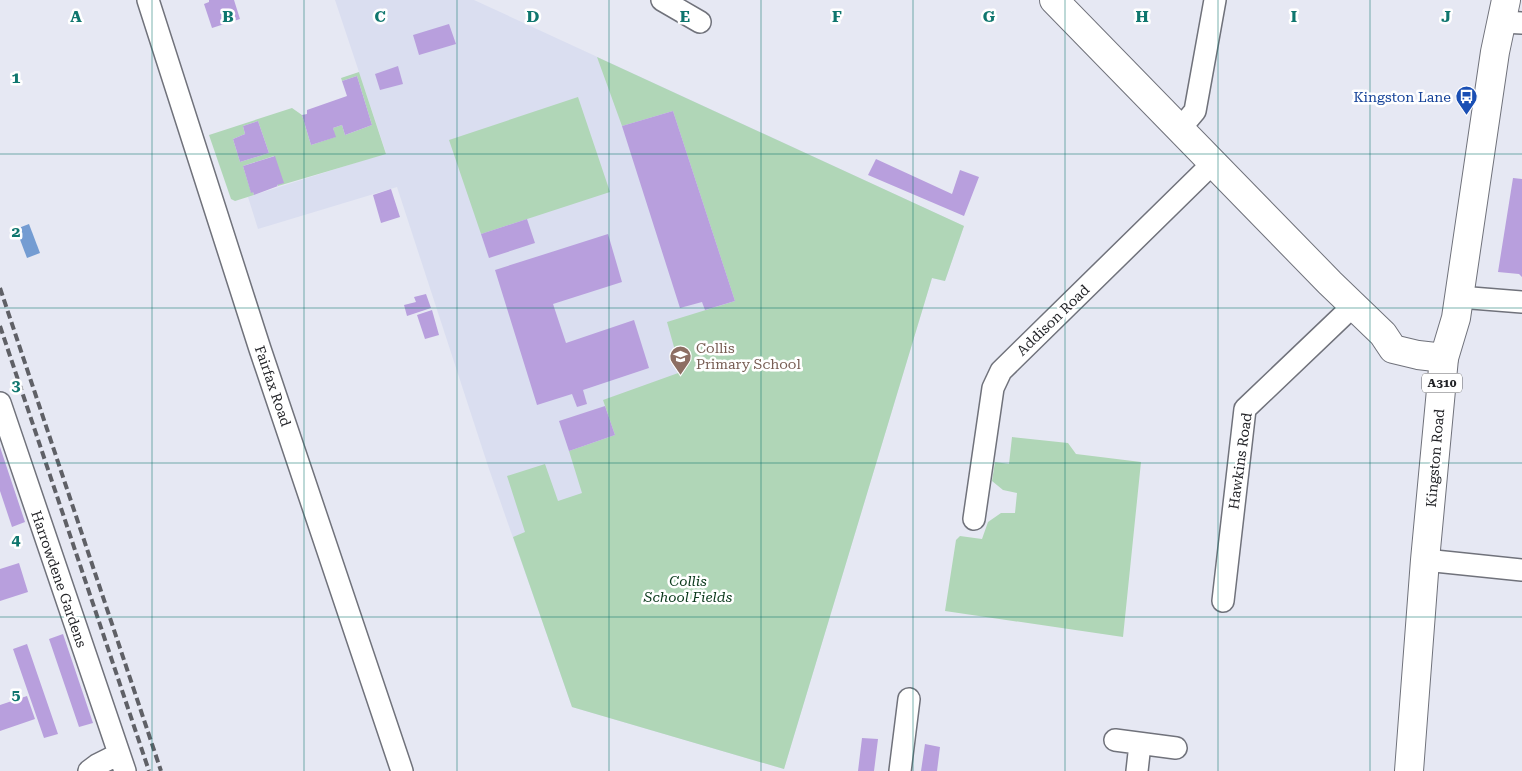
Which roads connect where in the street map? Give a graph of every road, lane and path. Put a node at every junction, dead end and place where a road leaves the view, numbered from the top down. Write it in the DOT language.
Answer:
graph roads {
  1 [pos="148,0"];
  2 [pos="662,0"];
  3 [pos="1054,0"];
  4 [pos="1215,0"];
  5 [pos="1510,15"];
  6 [pos="700,22"];
  7 [pos="1179,130"];
  8 [pos="1213,163"];
  9 [pos="1458,297"];
  10 [pos="1522,302"];
  11 [pos="1353,306"];
  12 [pos="1444,358"];
  13 [pos="0,403"];
  14 [pos="974,519"];
  15 [pos="1426,560"];
  16 [pos="1522,570"];
  17 [pos="1222,601"];
  18 [pos="909,699"];
  19 [pos="1115,740"];
  20 [pos="1140,744"];
  21 [pos="1176,748"];
  22 [pos="122,763"];
  23 [pos="89,771"];
  24 [pos="402,771"];
  25 [pos="900,771"];
  26 [pos="1137,771"];
  27 [pos="1409,771"];
  1 -- 24 [label="street, Fairfax Road"];
  2 -- 6 [label="street"];
  3 -- 7 [label="main road"];
  4 -- 7 [label="street"];
  5 -- 9 [label="main road, Kingston Road / A310"];
  7 -- 8 [label="main road"];
  8 -- 11 [label="main road"];
  8 -- 14 [label="street, Addison Road"];
  9 -- 10 [label="street"];
  9 -- 12 [label="main road, Kingston Road / A310"];
  11 -- 12 [label="main road"];
  11 -- 17 [label="street, Hawkins Road"];
  12 -- 15 [label="main road, Kingston Road / A310"];
  13 -- 22 [label="street, Harrowdene Gardens"];
  15 -- 16 [label="street"];
  15 -- 27 [label="main road, Kingston Road / A310"];
  18 -- 25 [label="street"];
  19 -- 20 [label="street"];
  20 -- 21 [label="street"];
  20 -- 26 [label="street"];
  22 -- 23 [label="street, Harrowdene Gardens"];
}
